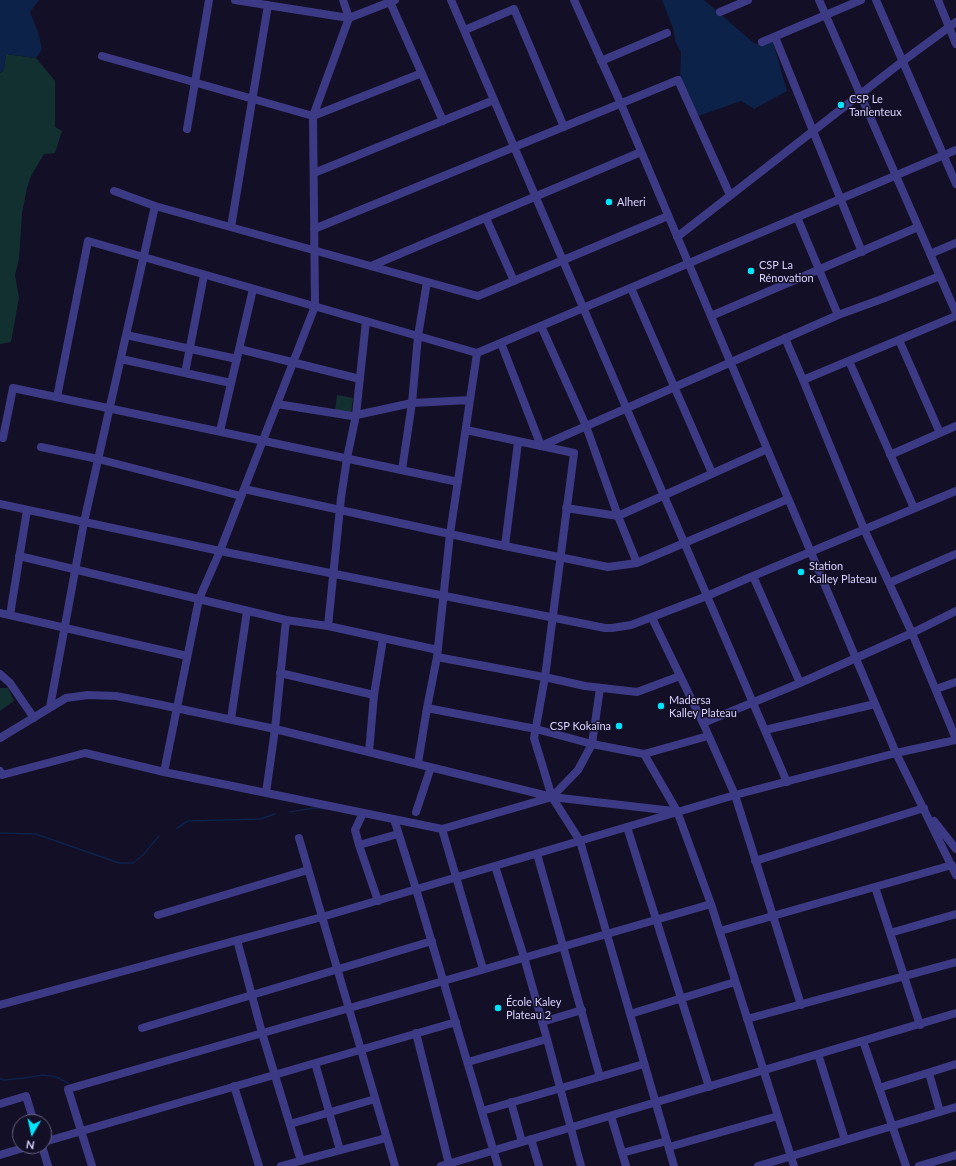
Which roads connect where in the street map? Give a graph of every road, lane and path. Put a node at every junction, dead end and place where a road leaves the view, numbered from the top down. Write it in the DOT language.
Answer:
graph roads {
  1 [pos="209,0"];
  2 [pos="234,0"];
  3 [pos="343,0"];
  4 [pos="451,0"];
  5 [pos="574,0"];
  6 [pos="748,0"];
  7 [pos="819,0"];
  8 [pos="861,0"];
  9 [pos="876,0"];
  10 [pos="938,0"];
  11 [pos="393,1"];
  12 [pos="268,5"];
  13 [pos="720,12"];
  14 [pos="825,15"];
  15 [pos="349,18"];
  16 [pos="952,24"];
  17 [pos="464,30"];
  18 [pos="667,33"];
  19 [pos="775,37"];
  20 [pos="762,42"];
  21 [pos="956,44"];
  22 [pos="102,56"];
  23 [pos="601,61"];
  24 [pos="902,61"];
  25 [pos="422,74"];
  26 [pos="196,82"];
  27 [pos="860,95"];
  28 [pos="252,99"];
  29 [pos="494,100"];
  30 [pos="621,104"];
  31 [pos="313,116"];
  32 [pos="443,121"];
  33 [pos="564,127"];
  34 [pos="187,129"];
  35 [pos="814,131"];
  36 [pos="514,148"];
  37 [pos="956,150"];
  38 [pos="641,152"];
  39 [pos="943,155"];
  40 [pos="314,173"];
  41 [pos="896,176"];
  42 [pos="956,184"];
  43 [pos="114,191"];
  44 [pos="730,195"];
  45 [pos="536,197"];
  46 [pos="840,199"];
  47 [pos="155,206"];
  48 [pos="668,216"];
  49 [pos="486,218"];
  50 [pos="797,218"];
  51 [pos="231,227"];
  52 [pos="918,227"];
  53 [pos="314,229"];
  54 [pos="677,236"];
  55 [pos="956,243"];
  56 [pos="314,250"];
  57 [pos="862,252"];
  58 [pos="930,254"];
  59 [pos="144,257"];
  60 [pos="563,261"];
  61 [pos="688,263"];
  62 [pos="371,266"];
  63 [pos="819,270"];
  64 [pos="204,275"];
  65 [pos="940,276"];
  66 [pos="514,281"];
  67 [pos="427,282"];
  68 [pos="631,288"];
  69 [pos="253,289"];
  70 [pos="315,306"];
  71 [pos="583,308"];
  72 [pos="956,314"];
  73 [pos="838,315"];
  74 [pos="711,316"];
  75 [pos="366,321"];
  76 [pos="541,326"];
  77 [pos="126,335"];
  78 [pos="418,336"];
  79 [pos="785,338"];
  80 [pos="899,340"];
  81 [pos="501,343"];
  82 [pos="190,349"];
  83 [pos="239,349"];
  84 [pos="478,353"];
  85 [pos="121,359"];
  86 [pos="237,359"];
  87 [pos="849,360"];
  88 [pos="730,362"];
  89 [pos="293,363"];
  90 [pos="185,373"];
  91 [pos="360,379"];
  92 [pos="804,380"];
  93 [pos="232,383"];
  94 [pos="675,387"];
  95 [pos="57,397"];
  96 [pos="470,400"];
  97 [pos="412,402"];
  98 [pos="277,404"];
  99 [pos="110,408"];
  100 [pos="626,408"];
  101 [pos="356,415"];
  102 [pos="586,426"];
  103 [pos="956,426"];
  104 [pos="466,430"];
  105 [pos="220,432"];
  106 [pos="940,433"];
  107 [pos="2,438"];
  108 [pos="263,441"];
  109 [pos="518,442"];
  110 [pos="541,446"];
  111 [pos="41,447"];
  112 [pos="767,449"];
  113 [pos="890,455"];
  114 [pos="346,458"];
  115 [pos="98,459"];
  116 [pos="402,470"];
  117 [pos="712,473"];
  118 [pos="458,482"];
  119 [pos="956,490"];
  120 [pos="243,492"];
  121 [pos="664,494"];
  122 [pos="788,499"];
  123 [pos="0,504"];
  124 [pos="566,508"];
  125 [pos="914,508"];
  126 [pos="27,510"];
  127 [pos="340,510"];
  128 [pos="618,516"];
  129 [pos="84,522"];
  130 [pos="864,529"];
  131 [pos="450,534"];
  132 [pos="684,543"];
  133 [pos="505,546"];
  134 [pos="220,551"];
  135 [pos="811,552"];
  136 [pos="956,554"];
  137 [pos="19,556"];
  138 [pos="560,557"];
  139 [pos="637,563"];
  140 [pos="75,569"];
  141 [pos="333,573"];
  142 [pos="753,576"];
  143 [pos="889,583"];
  144 [pos="443,596"];
  145 [pos="707,596"];
  146 [pos="199,599"];
  147 [pos="247,611"];
  148 [pos="956,611"];
  149 [pos="0,613"];
  150 [pos="10,615"];
  151 [pos="552,617"];
  152 [pos="652,618"];
  153 [pos="286,620"];
  154 [pos="328,626"];
  155 [pos="64,628"];
  156 [pos="912,633"];
  157 [pos="383,639"];
  158 [pos="437,653"];
  159 [pos="187,656"];
  160 [pos="856,658"];
  161 [pos="280,673"];
  162 [pos="0,674"];
  163 [pos="680,676"];
  164 [pos="545,677"];
  165 [pos="800,682"];
  166 [pos="956,682"];
  167 [pos="600,688"];
  168 [pos="936,689"];
  169 [pos="374,695"];
  170 [pos="753,702"];
  171 [pos="875,704"];
  172 [pos="50,707"];
  173 [pos="177,708"];
  174 [pos="427,708"];
  175 [pos="34,718"];
  176 [pos="231,719"];
  177 [pos="703,723"];
  178 [pos="275,729"];
  179 [pos="536,729"];
  180 [pos="765,730"];
  181 [pos="708,736"];
  182 [pos="0,738"];
  183 [pos="956,739"];
  184 [pos="592,744"];
  185 [pos="370,752"];
  186 [pos="896,753"];
  187 [pos="644,754"];
  188 [pos="418,763"];
  189 [pos="430,767"];
  190 [pos="0,771"];
  191 [pos="164,772"];
  192 [pos="787,782"];
  193 [pos="266,793"];
  194 [pos="735,795"];
  195 [pos="552,797"];
  196 [pos="924,808"];
  197 [pos="677,811"];
  198 [pos="416,812"];
  199 [pos="363,813"];
  200 [pos="394,819"];
  201 [pos="627,827"];
  202 [pos="442,829"];
  203 [pos="398,834"];
  204 [pos="299,838"];
  205 [pos="580,841"];
  206 [pos="359,845"];
  207 [pos="956,849"];
  208 [pos="537,854"];
  209 [pos="755,862"];
  210 [pos="952,865"];
  211 [pos="495,866"];
  212 [pos="308,870"];
  213 [pos="956,875"];
  214 [pos="456,878"];
  215 [pos="875,887"];
  216 [pos="416,890"];
  217 [pos="378,901"];
  218 [pos="711,904"];
  219 [pos="956,914"];
  220 [pos="158,915"];
  221 [pos="773,916"];
  222 [pos="322,917"];
  223 [pos="656,919"];
  224 [pos="720,931"];
  225 [pos="890,933"];
  226 [pos="606,934"];
  227 [pos="237,940"];
  228 [pos="432,941"];
  229 [pos="562,946"];
  230 [pos="524,957"];
  231 [pos="956,962"];
  232 [pos="337,969"];
  233 [pos="483,969"];
  234 [pos="904,976"];
  235 [pos="443,980"];
  236 [pos="735,982"];
  237 [pos="252,995"];
  238 [pos="681,998"];
  239 [pos="0,1005"];
  240 [pos="801,1005"];
  241 [pos="348,1008"];
  242 [pos="582,1010"];
  243 [pos="956,1013"];
  244 [pos="630,1014"];
  245 [pos="747,1019"];
  246 [pos="456,1022"];
  247 [pos="542,1022"];
  248 [pos="920,1024"];
  249 [pos="142,1028"];
  250 [pos="262,1033"];
  251 [pos="416,1033"];
  252 [pos="547,1039"];
  253 [pos="863,1041"];
  254 [pos="361,1049"];
  255 [pos="818,1054"];
  256 [pos="468,1062"];
  257 [pos="315,1063"];
  258 [pos="644,1064"];
  259 [pos="956,1064"];
  260 [pos="764,1070"];
  261 [pos="929,1073"];
  262 [pos="275,1074"];
  263 [pos="600,1077"];
  264 [pos="234,1086"];
  265 [pos="560,1087"];
  266 [pos="709,1087"];
  267 [pos="879,1088"];
  268 [pos="375,1099"];
  269 [pos="511,1102"];
  270 [pos="656,1102"];
  271 [pos="0,1104"];
  272 [pos="956,1107"];
  273 [pos="482,1111"];
  274 [pos="330,1112"];
  275 [pos="940,1112"];
  276 [pos="32,1114"];
  277 [pos="611,1116"];
  278 [pos="778,1116"];
  279 [pos="290,1124"];
  280 [pos="892,1126"];
  281 [pos="571,1128"];
  282 [pos="82,1131"];
  283 [pos="386,1138"];
  284 [pos="531,1139"];
  285 [pos="52,1140"];
  286 [pos="845,1140"];
  287 [pos="522,1142"];
  288 [pos="668,1144"];
  289 [pos="340,1150"];
  290 [pos="494,1150"];
  291 [pos="12,1151"];
  292 [pos="622,1153"];
  293 [pos="44,1154"];
  294 [pos="0,1155"];
  295 [pos="956,1155"];
  296 [pos="790,1156"];
  297 [pos="301,1161"];
  298 [pos="445,1165"];
  299 [pos="48,1166"];
  300 [pos="92,1166"];
  301 [pos="259,1166"];
  302 [pos="281,1166"];
  303 [pos="395,1166"];
  304 [pos="498,1166"];
  305 [pos="539,1166"];
  306 [pos="581,1166"];
  307 [pos="626,1166"];
  308 [pos="674,1166"];
  309 [pos="758,1166"];
  310 [pos="794,1166"];
  311 [pos="906,1166"];
  312 [pos="919,1166"];
  1 -- 26 [label="street"];
  2 -- 12 [label="street"];
  3 -- 15 [label="street"];
  4 -- 17 [label="street"];
  5 -- 23 [label="street"];
  6 -- 13 [label="street"];
  7 -- 14 [label="street"];
  8 -- 14 [label="street"];
  9 -- 24 [label="street"];
  10 -- 16 [label="street"];
  11 -- 15 [label="street"];
  11 -- 25 [label="street"];
  12 -- 15 [label="street"];
  12 -- 28 [label="street"];
  14 -- 19 [label="street"];
  14 -- 27 [label="street"];
  15 -- 31 [label="street"];
  16 -- 21 [label="street"];
  16 -- 24 [label="street"];
  17 -- 29 [label="street"];
  17 -- 33 [label="street"];
  18 -- 23 [label="street"];
  19 -- 20 [label="street"];
  19 -- 35 [label="street"];
  22 -- 26 [label="street"];
  23 -- 30 [label="street"];
  24 -- 27 [label="street"];
  24 -- 39 [label="street"];
  25 -- 31 [label="street"];
  25 -- 32 [label="street"];
  26 -- 28 [label="street"];
  26 -- 34 [label="street"];
  27 -- 35 [label="street"];
  27 -- 41 [label="street"];
  28 -- 31 [label="street"];
  28 -- 51 [label="street"];
  29 -- 32 [label="street"];
  29 -- 36 [label="street"];
  30 -- 33 [label="street"];
  30 -- 38 [label="street"];
  30 -- 44 [label="street"];
  31 -- 40 [label="street"];
  32 -- 40 [label="street"];
  33 -- 36 [label="street"];
  35 -- 44 [label="street"];
  35 -- 46 [label="street"];
  36 -- 45 [label="street"];
  36 -- 53 [label="street"];
  37 -- 39 [label="street"];
  38 -- 45 [label="street"];
  38 -- 48 [label="street"];
  39 -- 41 [label="street"];
  39 -- 42 [label="street"];
  40 -- 53 [label="street"];
  41 -- 46 [label="street"];
  41 -- 52 [label="street"];
  43 -- 47 [label="street"];
  44 -- 54 [label="street"];
  45 -- 49 [label="street"];
  45 -- 60 [label="street"];
  46 -- 50 [label="street"];
  46 -- 57 [label="street"];
  47 -- 51 [label="street"];
  47 -- 59 [label="street"];
  48 -- 54 [label="street"];
  48 -- 60 [label="street"];
  49 -- 62 [label="street"];
  49 -- 66 [label="street"];
  50 -- 61 [label="street"];
  50 -- 63 [label="street"];
  51 -- 56 [label="street"];
  52 -- 57 [label="street"];
  52 -- 58 [label="street"];
  53 -- 56 [label="street"];
  54 -- 61 [label="street"];
  55 -- 58 [label="street"];
  56 -- 62 [label="street"];
  56 -- 70 [label="street"];
  57 -- 63 [label="street"];
  58 -- 65 [label="street"];
  59 -- 64 [label="street"];
  59 -- 77 [label="street"];
  59 -- 95 [label="street"];
  60 -- 66 [label="street"];
  60 -- 71 [label="street"];
  61 -- 68 [label="street"];
  61 -- 74 [label="street"];
  62 -- 67 [label="street"];
  63 -- 73 [label="street"];
  63 -- 74 [label="street"];
  64 -- 69 [label="street"];
  64 -- 82 [label="street"];
  65 -- 72 [label="street"];
  65 -- 73 [label="street"];
  66 -- 67 [label="street"];
  67 -- 78 [label="street"];
  68 -- 71 [label="street"];
  68 -- 94 [label="street"];
  69 -- 70 [label="street"];
  69 -- 83 [label="street"];
  70 -- 75 [label="street"];
  70 -- 89 [label="street"];
  71 -- 76 [label="street"];
  71 -- 100 [label="street"];
  72 -- 80 [label="street"];
  73 -- 79 [label="street"];
  74 -- 88 [label="street"];
  75 -- 78 [label="street"];
  75 -- 91 [label="street"];
  76 -- 81 [label="street"];
  76 -- 102 [label="street"];
  77 -- 82 [label="street"];
  77 -- 85 [label="street"];
  78 -- 84 [label="street"];
  78 -- 97 [label="street"];
  79 -- 88 [label="street"];
  79 -- 92 [label="street"];
  80 -- 87 [label="street"];
  80 -- 106 [label="street"];
  81 -- 84 [label="street"];
  81 -- 110 [label="street"];
  82 -- 86 [label="street"];
  82 -- 90 [label="street"];
  83 -- 86 [label="street"];
  83 -- 89 [label="street"];
  84 -- 96 [label="street"];
  85 -- 90 [label="street"];
  85 -- 99 [label="street"];
  86 -- 93 [label="street"];
  87 -- 92 [label="street"];
  87 -- 113 [label="street"];
  88 -- 94 [label="street"];
  88 -- 112 [label="street"];
  89 -- 91 [label="street"];
  89 -- 98 [label="street"];
  90 -- 93 [label="street"];
  91 -- 101 [label="street"];
  92 -- 130 [label="street"];
  93 -- 105 [label="street"];
  94 -- 100 [label="street"];
  94 -- 117 [label="street"];
  95 -- 99 [label="street"];
  95 -- 107 [label="street"];
  96 -- 97 [label="street"];
  96 -- 104 [label="street"];
  97 -- 101 [label="street"];
  97 -- 116 [label="street"];
  98 -- 101 [label="street"];
  98 -- 108 [label="street"];
  99 -- 105 [label="street"];
  99 -- 115 [label="street"];
  100 -- 102 [label="street"];
  100 -- 121 [label="street"];
  101 -- 114 [label="street"];
  102 -- 110 [label="street"];
  102 -- 128 [label="street"];
  103 -- 106 [label="street"];
  104 -- 109 [label="street"];
  104 -- 118 [label="street"];
  105 -- 108 [label="street"];
  106 -- 113 [label="street"];
  108 -- 114 [label="street"];
  108 -- 120 [label="street"];
  109 -- 110 [label="street"];
  109 -- 133 [label="street"];
  110 -- 124 [label="street"];
  111 -- 115 [label="street"];
  112 -- 117 [label="street"];
  112 -- 122 [label="street"];
  113 -- 125 [label="street"];
  114 -- 116 [label="street"];
  114 -- 127 [label="street"];
  115 -- 120 [label="street"];
  115 -- 129 [label="street"];
  116 -- 118 [label="street"];
  117 -- 121 [label="street"];
  118 -- 131 [label="street"];
  119 -- 125 [label="street"];
  120 -- 127 [label="street"];
  120 -- 134 [label="street"];
  121 -- 128 [label="street"];
  121 -- 132 [label="street"];
  122 -- 132 [label="street"];
  122 -- 135 [label="street"];
  123 -- 126 [label="street"];
  124 -- 128 [label="street"];
  124 -- 138 [label="street"];
  125 -- 130 [label="street"];
  126 -- 129 [label="street"];
  126 -- 137 [label="street"];
  127 -- 131 [label="street"];
  127 -- 141 [label="street"];
  128 -- 139 [label="street"];
  129 -- 134 [label="street"];
  129 -- 140 [label="street"];
  130 -- 135 [label="street"];
  130 -- 143 [label="street"];
  131 -- 133 [label="street"];
  131 -- 144 [label="street"];
  132 -- 139 [label="street"];
  132 -- 145 [label="street"];
  133 -- 138 [label="street"];
  134 -- 141 [label="street"];
  134 -- 146 [label="street"];
  135 -- 142 [label="street"];
  135 -- 160 [label="street"];
  136 -- 143 [label="street"];
  137 -- 140 [label="street"];
  137 -- 150 [label="street"];
  138 -- 139 [label="street"];
  138 -- 151 [label="street"];
  140 -- 146 [label="street"];
  140 -- 155 [label="street"];
  141 -- 144 [label="street"];
  141 -- 154 [label="street"];
  142 -- 145 [label="street"];
  142 -- 165 [label="street"];
  143 -- 156 [label="street"];
  144 -- 151 [label="street"];
  144 -- 158 [label="street"];
  145 -- 152 [label="street"];
  145 -- 170 [label="street"];
  146 -- 147 [label="street"];
  146 -- 159 [label="street"];
  147 -- 153 [label="street"];
  147 -- 176 [label="street"];
  148 -- 156 [label="street"];
  149 -- 150 [label="street"];
  150 -- 155 [label="street"];
  151 -- 152 [label="street"];
  151 -- 164 [label="street"];
  152 -- 163 [label="street"];
  153 -- 154 [label="street"];
  153 -- 161 [label="street"];
  154 -- 157 [label="street"];
  155 -- 159 [label="street"];
  155 -- 172 [label="street"];
  156 -- 160 [label="street"];
  156 -- 168 [label="street"];
  157 -- 158 [label="street"];
  157 -- 169 [label="street"];
  158 -- 164 [label="street"];
  158 -- 174 [label="street"];
  159 -- 173 [label="street"];
  160 -- 165 [label="street"];
  160 -- 171 [label="street"];
  161 -- 169 [label="street"];
  161 -- 178 [label="street"];
  162 -- 175 [label="street"];
  163 -- 167 [label="street"];
  163 -- 177 [label="street"];
  164 -- 167 [label="street"];
  164 -- 179 [label="street"];
  165 -- 170 [label="street"];
  166 -- 168 [label="street"];
  167 -- 184 [label="street"];
  168 -- 183 [label="street"];
  169 -- 185 [label="street"];
  170 -- 177 [label="street"];
  170 -- 180 [label="street"];
  171 -- 180 [label="street"];
  171 -- 186 [label="street"];
  172 -- 173 [label="street"];
  172 -- 175 [label="street"];
  173 -- 176 [label="street"];
  173 -- 191 [label="street"];
  174 -- 179 [label="street"];
  174 -- 188 [label="street"];
  175 -- 182 [label="street"];
  176 -- 178 [label="street"];
  177 -- 181 [label="street"];
  178 -- 185 [label="street"];
  178 -- 193 [label="street"];
  179 -- 184 [label="street"];
  179 -- 195 [label="street"];
  180 -- 192 [label="street"];
  181 -- 187 [label="street"];
  181 -- 194 [label="street"];
  183 -- 186 [label="street"];
  184 -- 187 [label="street"];
  184 -- 195 [label="street"];
  185 -- 188 [label="street"];
  186 -- 192 [label="street"];
  186 -- 196 [label="street"];
  187 -- 197 [label="street"];
  188 -- 189 [label="street"];
  189 -- 195 [label="street"];
  189 -- 198 [label="street"];
  190 -- 191 [label="street"];
  191 -- 193 [label="street"];
  192 -- 194 [label="street"];
  193 -- 199 [label="street"];
  194 -- 197 [label="street"];
  194 -- 209 [label="street"];
  195 -- 197 [label="street"];
  195 -- 202 [label="street"];
  195 -- 205 [label="street"];
  196 -- 207 [label="street"];
  196 -- 209 [label="street"];
  196 -- 210 [label="street"];
  197 -- 201 [label="street"];
  197 -- 218 [label="street"];
  199 -- 200 [label="street"];
  199 -- 206 [label="street"];
  200 -- 202 [label="street"];
  200 -- 203 [label="street"];
  201 -- 205 [label="street"];
  201 -- 223 [label="street"];
  202 -- 214 [label="street"];
  203 -- 206 [label="street"];
  203 -- 216 [label="street"];
  204 -- 212 [label="street"];
  205 -- 208 [label="street"];
  205 -- 226 [label="street"];
  206 -- 217 [label="street"];
  208 -- 211 [label="street"];
  208 -- 229 [label="street"];
  209 -- 221 [label="street"];
  210 -- 213 [label="street"];
  210 -- 215 [label="street"];
  211 -- 214 [label="street"];
  211 -- 230 [label="street"];
  212 -- 220 [label="street"];
  212 -- 222 [label="street"];
  214 -- 216 [label="street"];
  214 -- 233 [label="street"];
  215 -- 221 [label="street"];
  215 -- 225 [label="street"];
  216 -- 217 [label="street"];
  216 -- 228 [label="street"];
  217 -- 222 [label="street"];
  218 -- 223 [label="street"];
  218 -- 224 [label="street"];
  219 -- 225 [label="street"];
  221 -- 224 [label="street"];
  221 -- 240 [label="street"];
  222 -- 227 [label="street"];
  222 -- 232 [label="street"];
  223 -- 226 [label="street"];
  223 -- 238 [label="street"];
  224 -- 236 [label="street"];
  225 -- 234 [label="street"];
  226 -- 229 [label="street"];
  226 -- 244 [label="street"];
  227 -- 237 [label="street"];
  227 -- 239 [label="street"];
  228 -- 232 [label="street"];
  228 -- 235 [label="street"];
  229 -- 230 [label="street"];
  229 -- 242 [label="street"];
  230 -- 233 [label="street"];
  230 -- 247 [label="street"];
  231 -- 234 [label="street"];
  232 -- 237 [label="street"];
  232 -- 241 [label="street"];
  233 -- 235 [label="street"];
  234 -- 240 [label="street"];
  234 -- 248 [label="street"];
  235 -- 241 [label="street"];
  235 -- 246 [label="street"];
  236 -- 238 [label="street"];
  236 -- 245 [label="street"];
  237 -- 249 [label="street"];
  237 -- 250 [label="street"];
  238 -- 244 [label="street"];
  238 -- 266 [label="street"];
  240 -- 245 [label="street"];
  241 -- 250 [label="street"];
  241 -- 254 [label="street"];
  242 -- 247 [label="street"];
  242 -- 263 [label="street"];
  243 -- 248 [label="street"];
  244 -- 258 [label="street"];
  245 -- 260 [label="street"];
  246 -- 251 [label="street"];
  246 -- 256 [label="street"];
  247 -- 252 [label="street"];
  248 -- 253 [label="street"];
  250 -- 262 [label="street"];
  250 -- 282 [label="street"];
  251 -- 254 [label="street"];
  251 -- 298 [label="street"];
  252 -- 256 [label="street"];
  252 -- 265 [label="street"];
  253 -- 255 [label="street"];
  253 -- 267 [label="street"];
  254 -- 257 [label="street"];
  254 -- 268 [label="street"];
  255 -- 260 [label="street"];
  255 -- 286 [label="street"];
  256 -- 273 [label="street"];
  257 -- 262 [label="street"];
  257 -- 274 [label="street"];
  258 -- 263 [label="street"];
  258 -- 270 [label="street"];
  259 -- 261 [label="street"];
  260 -- 266 [label="street"];
  260 -- 278 [label="street"];
  261 -- 267 [label="street"];
  261 -- 275 [label="street"];
  262 -- 264 [label="street"];
  262 -- 279 [label="street"];
  263 -- 265 [label="street"];
  264 -- 282 [label="street"];
  264 -- 301 [label="street"];
  265 -- 269 [label="street"];
  265 -- 281 [label="street"];
  266 -- 270 [label="street"];
  267 -- 280 [label="street"];
  268 -- 274 [label="street"];
  268 -- 283 [label="street"];
  269 -- 273 [label="street"];
  269 -- 287 [label="street"];
  270 -- 277 [label="street"];
  270 -- 288 [label="street"];
  271 -- 276 [label="street"];
  272 -- 275 [label="street"];
  273 -- 290 [label="street"];
  274 -- 279 [label="street"];
  274 -- 289 [label="street"];
  275 -- 280 [label="street"];
  277 -- 281 [label="street"];
  277 -- 292 [label="street"];
  278 -- 288 [label="street"];
  278 -- 296 [label="street"];
  279 -- 297 [label="street"];
  280 -- 286 [label="street"];
  280 -- 311 [label="street"];
  281 -- 284 [label="street"];
  281 -- 306 [label="street"];
  282 -- 285 [label="street"];
  282 -- 300 [label="street"];
  283 -- 289 [label="street"];
  283 -- 303 [label="street"];
  284 -- 287 [label="street"];
  284 -- 305 [label="street"];
  286 -- 296 [label="street"];
  287 -- 290 [label="street"];
  288 -- 292 [label="street"];
  288 -- 308 [label="street"];
  289 -- 297 [label="street"];
  290 -- 298 [label="street"];
  290 -- 304 [label="street"];
  291 -- 294 [label="street"];
  292 -- 307 [label="street"];
  293 -- 299 [label="street"];
  295 -- 312 [label="street"];
  296 -- 309 [label="street"];
  296 -- 310 [label="street"];
  297 -- 302 [label="street"];
}
